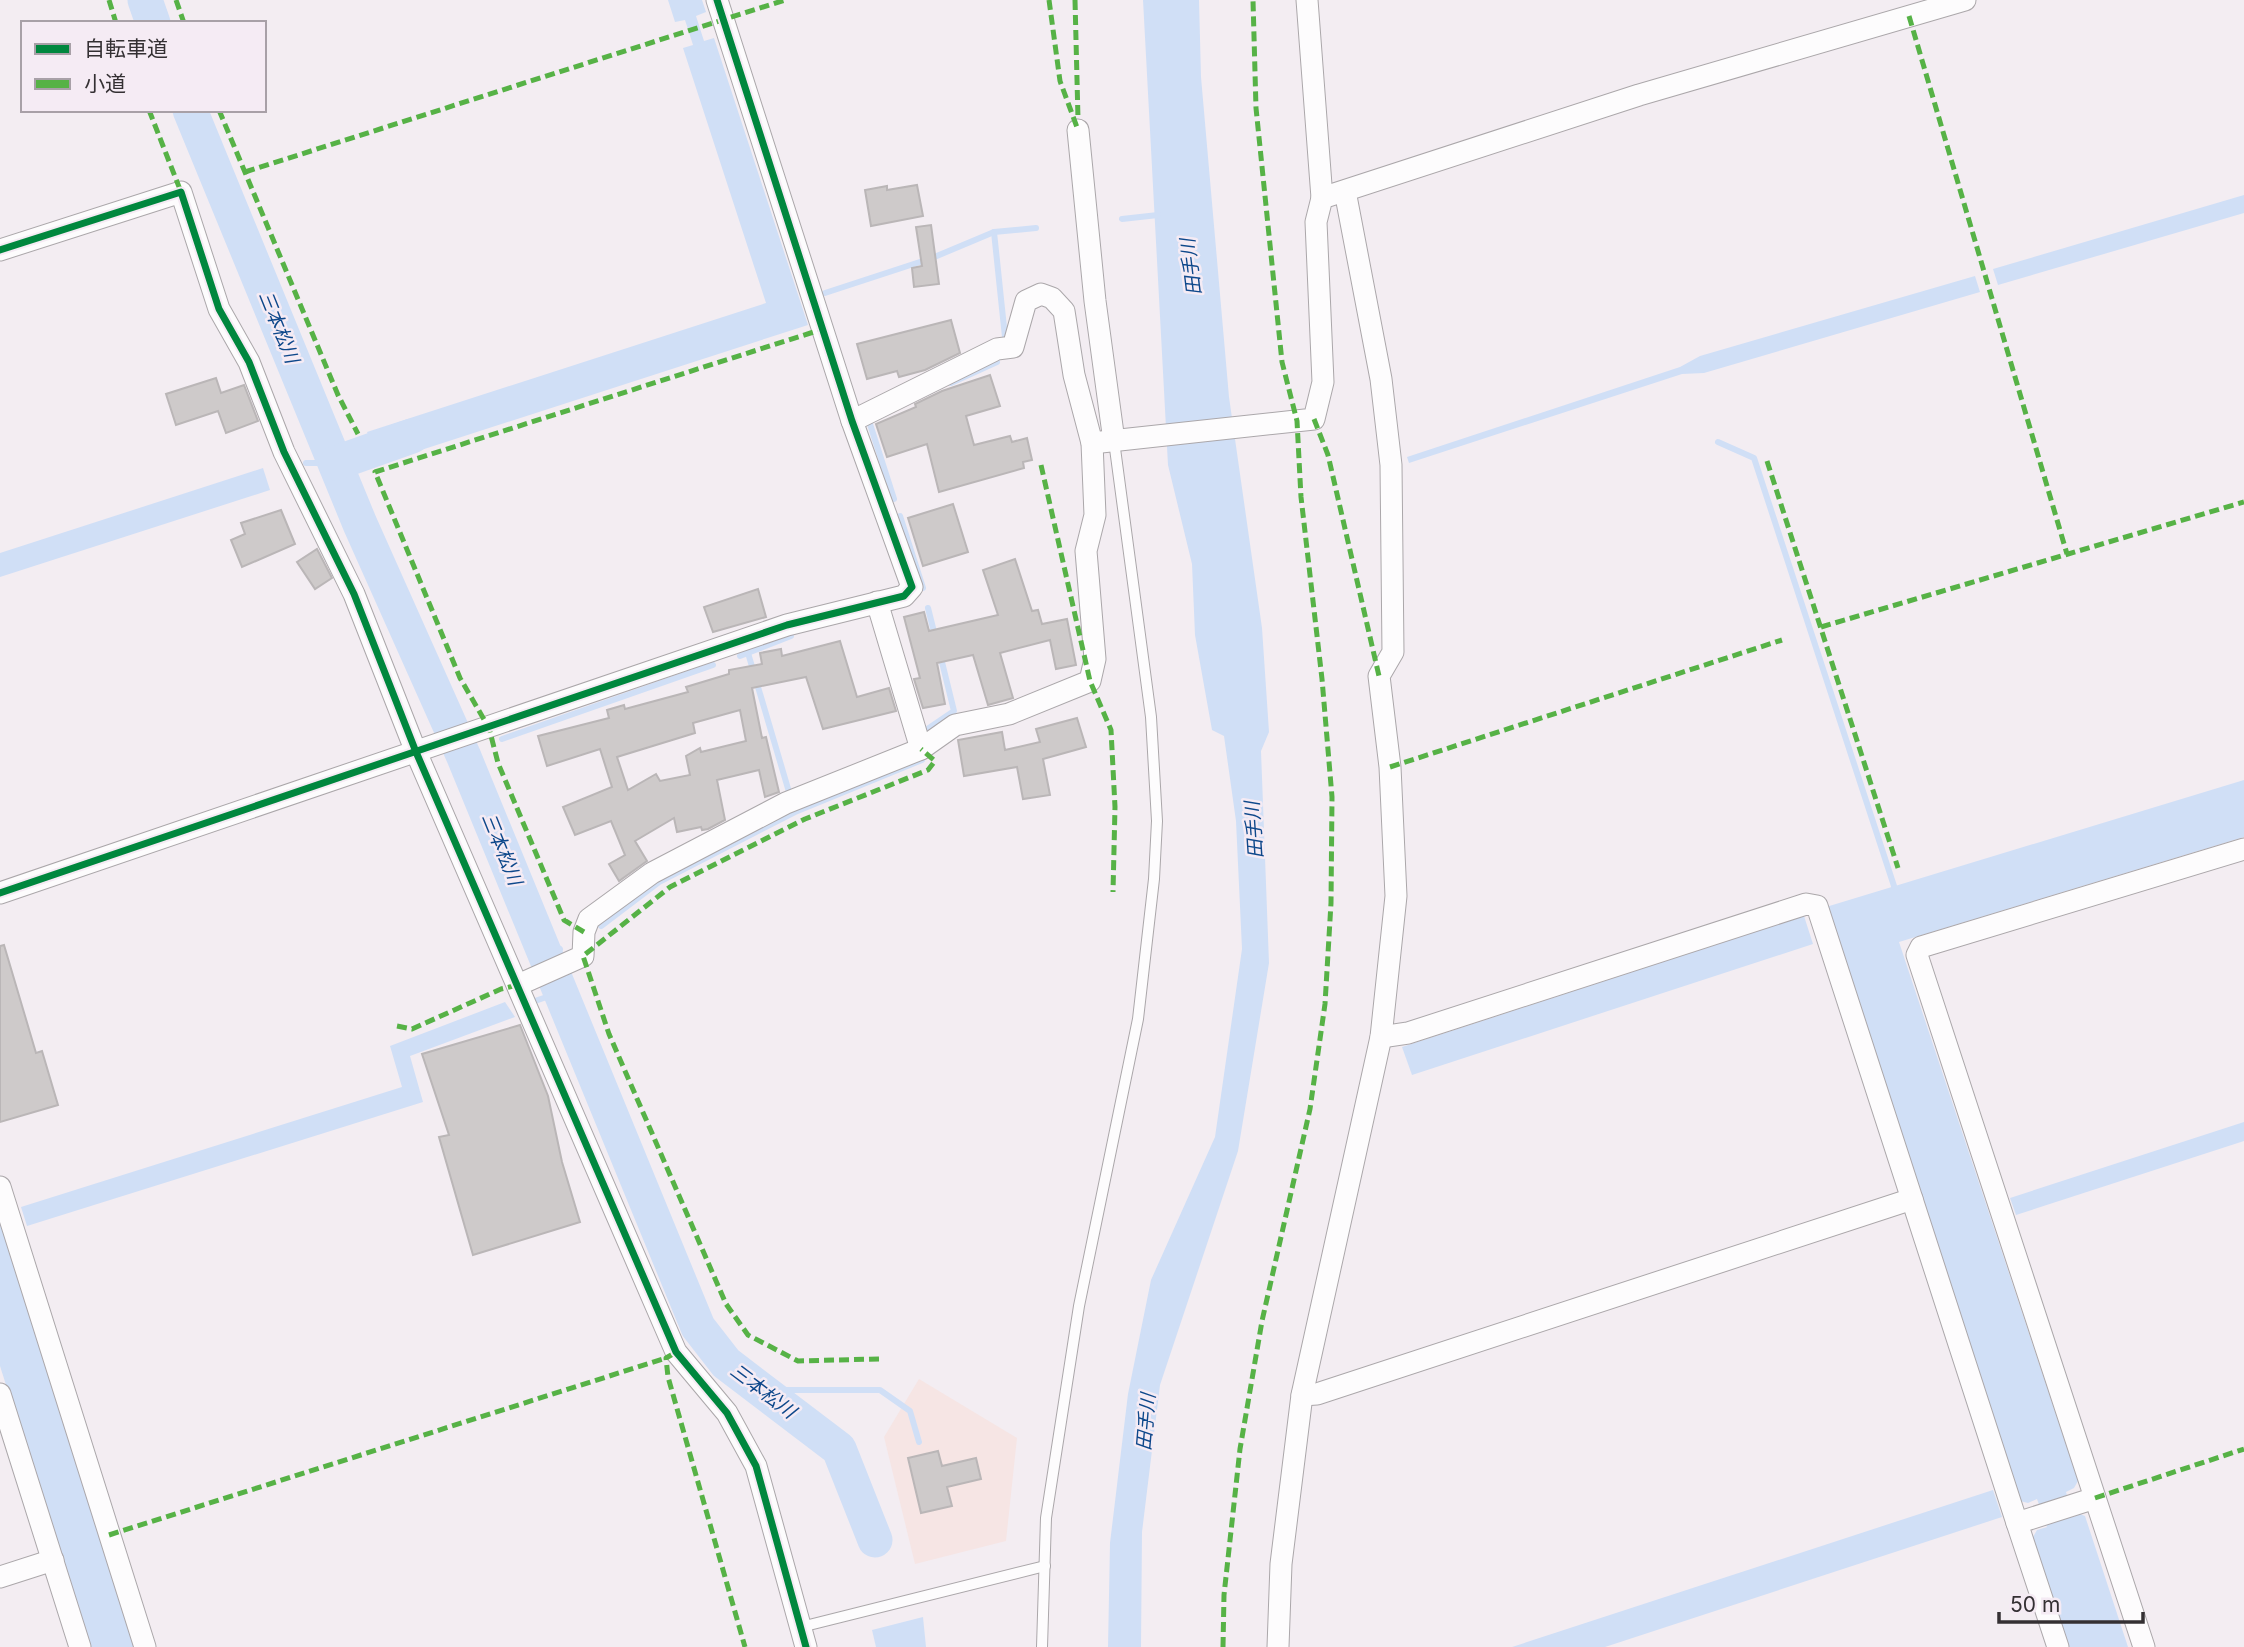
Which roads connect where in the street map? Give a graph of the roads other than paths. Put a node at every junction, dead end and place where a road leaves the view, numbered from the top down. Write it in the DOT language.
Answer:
graph roads {
  1 [pos="717,0"];
  2 [pos="1307,0"];
  3 [pos="1965,0"];
  4 [pos="1907,8"];
  5 [pos="1078,130"];
  6 [pos="1345,191"];
  7 [pos="1322,198"];
  8 [pos="0,250"];
  9 [pos="852,421"];
  10 [pos="1121,440"];
  11 [pos="1092,443"];
  12 [pos="877,602"];
  13 [pos="921,749"];
  14 [pos="420,751"];
  15 [pos="2244,849"];
  16 [pos="0,893"];
  17 [pos="518,985"];
  18 [pos="1381,1037"];
  19 [pos="0,1187"];
  20 [pos="1912,1199"];
  21 [pos="0,1394"];
  22 [pos="1302,1395"];
  23 [pos="2095,1497"];
  24 [pos="2017,1523"];
  25 [pos="53,1560"];
  26 [pos="1045,1566"];
  27 [pos="0,1577"];
  28 [pos="803,1637"];
  29 [pos="80,1647"];
  30 [pos="145,1647"];
  31 [pos="1042,1647"];
  32 [pos="1278,1647"];
  33 [pos="2058,1647"];
  34 [pos="2144,1647"];
  1 -- 9 [label="street"];
  2 -- 7 [label="street"];
  3 -- 4 [label="street"];
  4 -- 6 [label="street"];
  5 -- 10 [label="street"];
  6 -- 7 [label="street"];
  6 -- 18 [label="street"];
  7 -- 10 [label="street"];
  8 -- 14 [label="street"];
  9 -- 11 [label="street"];
  9 -- 12 [label="street"];
  10 -- 11 [label="street"];
  10 -- 26 [label="lane"];
  11 -- 13 [label="street"];
  12 -- 13 [label="street"];
  12 -- 14 [label="street"];
  13 -- 17 [label="street"];
  14 -- 16 [label="street"];
  14 -- 17 [label="street"];
  15 -- 23 [label="street"];
  17 -- 28 [label="street"];
  18 -- 20 [label="street"];
  18 -- 22 [label="street"];
  19 -- 30 [label="street"];
  20 -- 22 [label="street"];
  20 -- 24 [label="street"];
  21 -- 25 [label="street"];
  22 -- 32 [label="street"];
  23 -- 24 [label="street"];
  23 -- 34 [label="street"];
  24 -- 33 [label="street"];
  25 -- 27 [label="street"];
  25 -- 29 [label="street"];
  26 -- 28 [label="lane"];
  26 -- 31 [label="lane"];
}
